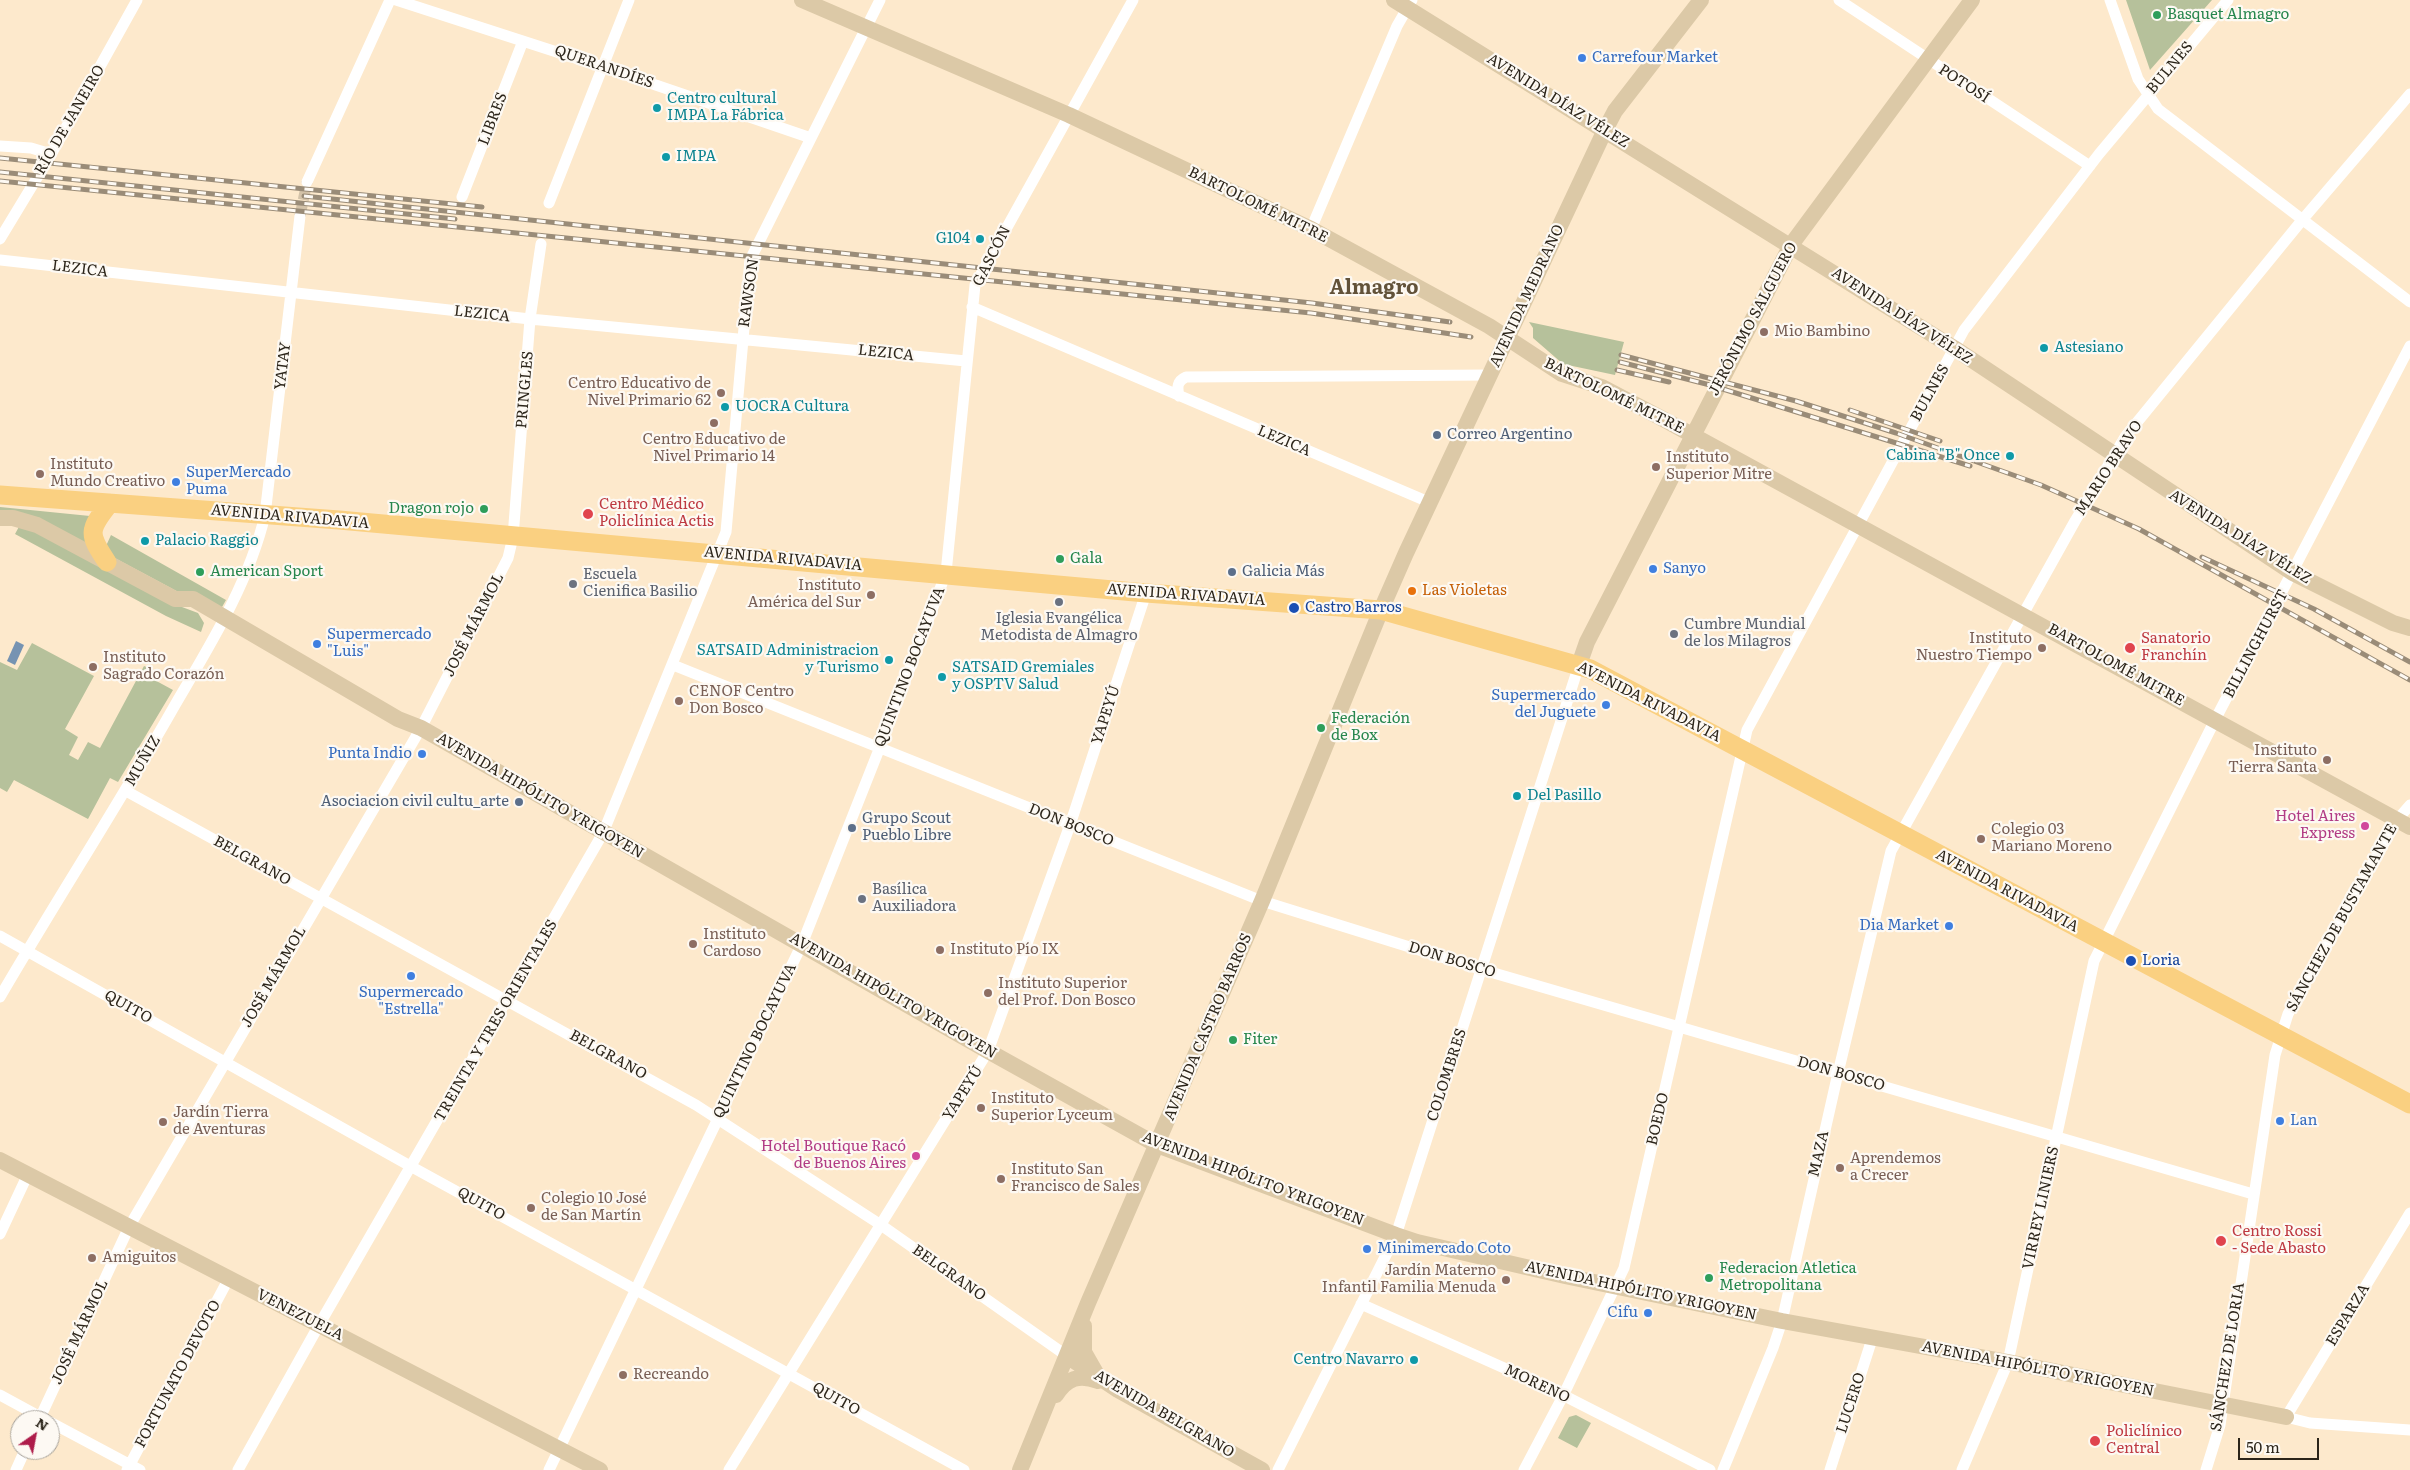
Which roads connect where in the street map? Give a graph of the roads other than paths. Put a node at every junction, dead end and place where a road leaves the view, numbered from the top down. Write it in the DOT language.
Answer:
graph roads {
  1 [pos="138,0"];
  2 [pos="390,0"];
  3 [pos="396,0"];
  4 [pos="629,0"];
  5 [pos="802,0"];
  6 [pos="880,0"];
  7 [pos="1133,0"];
  8 [pos="1701,0"];
  9 [pos="1838,0"];
  10 [pos="1972,0"];
  11 [pos="2110,0"];
  12 [pos="2228,0"];
  13 [pos="1404,3"];
  14 [pos="866,28"];
  15 [pos="523,40"];
  16 [pos="1928,60"];
  17 [pos="603,66"];
  18 [pos="2410,94"];
  19 [pos="2147,95"];
  20 [pos="1069,115"];
  21 [pos="1605,130"];
  22 [pos="811,138"];
  23 [pos="0,146"];
  24 [pos="50,156"];
  25 [pos="2090,166"];
  26 [pos="307,182"];
  27 [pos="462,197"];
  28 [pos="549,203"];
  29 [pos="300,216"];
  30 [pos="2303,219"];
  31 [pos="1311,229"];
  32 [pos="0,239"];
  33 [pos="541,244"];
  34 [pos="1791,245"];
  35 [pos="0,260"];
  36 [pos="292,294"];
  37 [pos="2410,302"];
  38 [pos="972,307"];
  39 [pos="530,319"];
  40 [pos="1507,337"];
  41 [pos="743,339"];
  42 [pos="2410,346"];
  43 [pos="1954,348"];
  44 [pos="966,361"];
  45 [pos="1490,375"];
  46 [pos="1179,396"];
  47 [pos="1692,435"];
  48 [pos="2114,456"];
  49 [pos="0,495"];
  50 [pos="110,503"];
  51 [pos="1431,503"];
  52 [pos="265,514"];
  53 [pos="0,518"];
  54 [pos="1859,525"];
  55 [pos="513,536"];
  56 [pos="717,553"];
  57 [pos="107,562"];
  58 [pos="946,573"];
  59 [pos="2290,580"];
  60 [pos="1146,593"];
  61 [pos="1381,610"];
  62 [pos="2023,614"];
  63 [pos="226,618"];
  64 [pos="2410,628"];
  65 [pos="673,665"];
  66 [pos="1579,665"];
  67 [pos="2215,720"];
  68 [pos="421,728"];
  69 [pos="880,747"];
  70 [pos="1744,751"];
  71 [pos="126,792"];
  72 [pos="2410,805"];
  73 [pos="2404,824"];
  74 [pos="1070,825"];
  75 [pos="604,833"];
  76 [pos="1901,834"];
  77 [pos="320,898"];
  78 [pos="1262,901"];
  79 [pos="0,936"];
  80 [pos="2103,942"];
  81 [pos="802,944"];
  82 [pos="27,950"];
  83 [pos="1480,969"];
  84 [pos="0,997"];
  85 [pos="508,1001"];
  86 [pos="1680,1027"];
  87 [pos="2281,1036"];
  88 [pos="988,1051"];
  89 [pos="225,1061"];
  90 [pos="1838,1073"];
  91 [pos="2410,1104"];
  92 [pos="718,1118"];
  93 [pos="2057,1138"];
  94 [pos="1157,1145"];
  95 [pos="0,1160"];
  96 [pos="412,1167"];
  97 [pos="28,1174"];
  98 [pos="2253,1194"];
  99 [pos="2410,1212"];
  100 [pos="881,1225"];
  101 [pos="129,1227"];
  102 [pos="0,1234"];
  103 [pos="1396,1235"];
  104 [pos="229,1278"];
  105 [pos="1616,1286"];
  106 [pos="636,1288"];
  107 [pos="1088,1303"];
  108 [pos="1362,1304"];
  109 [pos="1782,1321"];
  110 [pos="319,1325"];
  111 [pos="1873,1336"];
  112 [pos="1067,1356"];
  113 [pos="2008,1362"];
  114 [pos="790,1373"];
  115 [pos="1101,1378"];
  116 [pos="1118,1390"];
  117 [pos="0,1395"];
  118 [pos="1563,1396"];
  119 [pos="2222,1405"];
  120 [pos="26,1410"];
  121 [pos="48,1410"];
  122 [pos="1045,1412"];
  123 [pos="2286,1417"];
  124 [pos="60,1429"];
  125 [pos="2410,1430"];
  126 [pos="560,1450"];
  127 [pos="128,1467"];
  128 [pos="140,1470"];
  129 [pos="238,1470"];
  130 [pos="549,1470"];
  131 [pos="600,1470"];
  132 [pos="729,1470"];
  133 [pos="964,1470"];
  134 [pos="1020,1470"];
  135 [pos="1262,1470"];
  136 [pos="1278,1470"];
  137 [pos="1524,1470"];
  138 [pos="1710,1470"];
  139 [pos="1723,1470"];
  140 [pos="1830,1470"];
  141 [pos="1962,1470"];
  142 [pos="2206,1470"];
  1 -- 24 [label="street, RÍO DE JANEIRO"];
  2 -- 26 [label="street"];
  3 -- 15 [label="street, QUERANDÍES"];
  4 -- 17 [label="street"];
  5 -- 14 [label="main road, BARTOLOMÉ MITRE"];
  6 -- 14 [label="street, RAWSON"];
  7 -- 20 [label="street, GASCÓN"];
  8 -- 21 [label="main road, AVENIDA MEDRANO"];
  9 -- 16 [label="street, POTOSÍ"];
  10 -- 16 [label="main road, JERÓNIMO SALGUERO"];
  11 -- 19 [label="street"];
  12 -- 19 [label="street, BULNES"];
  13 -- 21 [label="main road, AVENIDA DÍAZ VÉLEZ"];
  13 -- 31 [label="street"];
  14 -- 20 [label="main road, BARTOLOMÉ MITRE"];
  14 -- 22 [label="street, RAWSON"];
  15 -- 17 [label="street, QUERANDÍES"];
  15 -- 27 [label="street, LIBRES"];
  16 -- 25 [label="street, POTOSÍ"];
  16 -- 34 [label="main road, JERÓNIMO SALGUERO"];
  17 -- 22 [label="street, QUERANDÍES"];
  17 -- 28 [label="street"];
  18 -- 30 [label="street, MARIO BRAVO"];
  19 -- 25 [label="street, BULNES"];
  19 -- 30 [label="street"];
  20 -- 31 [label="main road, BARTOLOMÉ MITRE"];
  20 -- 38 [label="street, GASCÓN"];
  21 -- 34 [label="main road, AVENIDA DÍAZ VÉLEZ"];
  21 -- 40 [label="main road, AVENIDA MEDRANO"];
  22 -- 41 [label="street, RAWSON"];
  23 -- 24 [label="street"];
  24 -- 32 [label="street, RÍO DE JANEIRO"];
  25 -- 43 [label="street, BULNES"];
  29 -- 36 [label="street, YATAY"];
  30 -- 37 [label="street"];
  30 -- 48 [label="street, MARIO BRAVO"];
  31 -- 40 [label="main road, BARTOLOMÉ MITRE"];
  33 -- 39 [label="street, PRINGLES"];
  34 -- 43 [label="main road, AVENIDA DÍAZ VÉLEZ"];
  34 -- 47 [label="main road, JERÓNIMO SALGUERO"];
  35 -- 36 [label="street, LEZICA"];
  36 -- 39 [label="street, LEZICA"];
  36 -- 52 [label="street, YATAY"];
  38 -- 44 [label="street, GASCÓN"];
  38 -- 46 [label="street, LEZICA"];
  39 -- 41 [label="street, LEZICA"];
  39 -- 55 [label="street, PRINGLES"];
  40 -- 45 [label="main road, AVENIDA MEDRANO"];
  40 -- 47 [label="main road, BARTOLOMÉ MITRE"];
  41 -- 44 [label="street, LEZICA"];
  41 -- 56 [label="street, RAWSON"];
  42 -- 59 [label="street, BILLINGHURST"];
  43 -- 48 [label="main road, AVENIDA DÍAZ VÉLEZ"];
  43 -- 54 [label="street, BULNES"];
  44 -- 58 [label="street, GASCÓN"];
  45 -- 46 [label="street"];
  45 -- 51 [label="main road, AVENIDA MEDRANO"];
  46 -- 51 [label="street, LEZICA"];
  47 -- 54 [label="main road, BARTOLOMÉ MITRE"];
  47 -- 66 [label="main road, JERÓNIMO SALGUERO"];
  48 -- 59 [label="main road, AVENIDA DÍAZ VÉLEZ"];
  48 -- 62 [label="street, MARIO BRAVO"];
  49 -- 50 [label="main road, AVENIDA RIVADAVIA"];
  50 -- 52 [label="main road, AVENIDA RIVADAVIA"];
  50 -- 57 [label="main road"];
  51 -- 61 [label="main road, AVENIDA MEDRANO"];
  52 -- 55 [label="main road, AVENIDA RIVADAVIA"];
  52 -- 63 [label="street, MUÑIZ"];
  53 -- 57 [label="main road, AVENIDA HIPÓLITO YRIGOYEN"];
  54 -- 62 [label="main road, BARTOLOMÉ MITRE"];
  54 -- 70 [label="street, BULNES"];
  55 -- 56 [label="main road, AVENIDA RIVADAVIA"];
  55 -- 68 [label="street, JOSÉ MÁRMOL"];
  56 -- 58 [label="main road, AVENIDA RIVADAVIA"];
  56 -- 65 [label="street, TREINTA Y TRES ORIENTALES"];
  57 -- 63 [label="main road, AVENIDA HIPÓLITO YRIGOYEN"];
  58 -- 60 [label="main road, AVENIDA RIVADAVIA"];
  58 -- 69 [label="street, QUINTINO BOCAYUVA"];
  59 -- 64 [label="main road, AVENIDA DÍAZ VÉLEZ"];
  59 -- 67 [label="street, BILLINGHURST"];
  60 -- 61 [label="main road, AVENIDA RIVADAVIA"];
  60 -- 74 [label="street, YAPEYÚ"];
  61 -- 66 [label="main road, AVENIDA RIVADAVIA"];
  61 -- 78 [label="main road, AVENIDA CASTRO BARROS"];
  62 -- 67 [label="main road, BARTOLOMÉ MITRE"];
  62 -- 76 [label="street, MARIO BRAVO"];
  63 -- 68 [label="main road, AVENIDA HIPÓLITO YRIGOYEN"];
  63 -- 71 [label="street, MUÑIZ"];
  65 -- 69 [label="street, DON BOSCO"];
  65 -- 75 [label="street, TREINTA Y TRES ORIENTALES"];
  66 -- 70 [label="main road, AVENIDA RIVADAVIA"];
  66 -- 83 [label="street, COLOMBRES"];
  67 -- 73 [label="main road, BARTOLOMÉ MITRE"];
  67 -- 80 [label="street, BILLINGHURST"];
  68 -- 75 [label="main road, AVENIDA HIPÓLITO YRIGOYEN"];
  68 -- 77 [label="street, JOSÉ MÁRMOL"];
  69 -- 74 [label="street, DON BOSCO"];
  69 -- 81 [label="street, QUINTINO BOCAYUVA"];
  70 -- 76 [label="main road, AVENIDA RIVADAVIA"];
  70 -- 86 [label="street, BOEDO"];
  71 -- 77 [label="street, BELGRANO"];
  71 -- 82 [label="street, MUÑIZ"];
  72 -- 73 [label="street, SÁNCHEZ DE BUSTAMANTE"];
  73 -- 87 [label="street, SÁNCHEZ DE BUSTAMANTE"];
  74 -- 78 [label="street, DON BOSCO"];
  74 -- 88 [label="street, YAPEYÚ"];
  75 -- 81 [label="main road, AVENIDA HIPÓLITO YRIGOYEN"];
  75 -- 85 [label="street, TREINTA Y TRES ORIENTALES"];
  76 -- 80 [label="main road, AVENIDA RIVADAVIA"];
  76 -- 90 [label="street, MAZA"];
  77 -- 85 [label="street, BELGRANO"];
  77 -- 89 [label="street, JOSÉ MÁRMOL"];
  78 -- 83 [label="street, DON BOSCO"];
  78 -- 94 [label="main road, AVENIDA CASTRO BARROS"];
  79 -- 82 [label="street, QUITO"];
  80 -- 87 [label="main road, AVENIDA RIVADAVIA"];
  80 -- 93 [label="street, VIRREY LINIERS"];
  81 -- 88 [label="main road, AVENIDA HIPÓLITO YRIGOYEN"];
  81 -- 92 [label="street, QUINTINO BOCAYUVA"];
  82 -- 84 [label="street, MUÑIZ"];
  82 -- 89 [label="street, QUITO"];
  83 -- 86 [label="street, DON BOSCO"];
  83 -- 103 [label="street, COLOMBRES"];
  85 -- 92 [label="street, BELGRANO"];
  85 -- 96 [label="street, TREINTA Y TRES ORIENTALES"];
  86 -- 90 [label="street, DON BOSCO"];
  86 -- 105 [label="street, BOEDO"];
  87 -- 91 [label="main road, AVENIDA RIVADAVIA"];
  87 -- 98 [label="street, SÁNCHEZ DE LORIA"];
  88 -- 94 [label="main road, AVENIDA HIPÓLITO YRIGOYEN"];
  88 -- 100 [label="street, YAPEYÚ"];
  89 -- 96 [label="street, QUITO"];
  89 -- 101 [label="street, JOSÉ MÁRMOL"];
  90 -- 93 [label="street, DON BOSCO"];
  90 -- 109 [label="street, MAZA"];
  92 -- 100 [label="street, BELGRANO"];
  92 -- 106 [label="street, QUINTINO BOCAYUVA"];
  93 -- 98 [label="street, DON BOSCO"];
  93 -- 113 [label="street, VIRREY LINIERS"];
  94 -- 103 [label="main road, AVENIDA HIPÓLITO YRIGOYEN"];
  94 -- 107 [label="main road, AVENIDA CASTRO BARROS"];
  95 -- 97 [label="main road, VENEZUELA"];
  96 -- 106 [label="street, QUITO"];
  96 -- 110 [label="street, TREINTA Y TRES ORIENTALES"];
  97 -- 101 [label="main road, VENEZUELA"];
  97 -- 102 [label="street"];
  98 -- 119 [label="street, SÁNCHEZ DE LORIA"];
  99 -- 123 [label="street, ESPARZA"];
  100 -- 112 [label="street, BELGRANO"];
  100 -- 114 [label="street, YAPEYÚ"];
  101 -- 104 [label="main road, VENEZUELA"];
  101 -- 121 [label="street, JOSÉ MÁRMOL"];
  103 -- 105 [label="main road, AVENIDA HIPÓLITO YRIGOYEN"];
  103 -- 108 [label="street, COLOMBRES"];
  104 -- 110 [label="main road, VENEZUELA"];
  104 -- 127 [label="street, FORTUNATO DEVOTO"];
  105 -- 109 [label="main road, AVENIDA HIPÓLITO YRIGOYEN"];
  105 -- 118 [label="street, BOEDO"];
  106 -- 114 [label="street, QUITO"];
  106 -- 126 [label="street, QUINTINO BOCAYUVA"];
  107 -- 112 [label="main road, AVENIDA CASTRO BARROS"];
  107 -- 115 [label="main road"];
  108 -- 118 [label="street, MORENO"];
  108 -- 136 [label="street, COLOMBRES"];
  109 -- 111 [label="main road, AVENIDA HIPÓLITO YRIGOYEN"];
  109 -- 139 [label="street, MAZA"];
  110 -- 126 [label="main road, VENEZUELA"];
  110 -- 129 [label="street, TREINTA Y TRES ORIENTALES"];
  111 -- 113 [label="main road, AVENIDA HIPÓLITO YRIGOYEN"];
  111 -- 140 [label="street, LUCERO"];
  112 -- 115 [label="main road, AVENIDA BELGRANO"];
  112 -- 122 [label="main road, AVENIDA CASTRO BARROS"];
  113 -- 119 [label="main road, AVENIDA HIPÓLITO YRIGOYEN"];
  113 -- 141 [label="street, VIRREY LINIERS"];
  114 -- 132 [label="street, YAPEYÚ"];
  114 -- 133 [label="street, QUITO"];
  115 -- 116 [label="main road, AVENIDA BELGRANO"];
  116 -- 122 [label="main road"];
  116 -- 135 [label="main road, AVENIDA BELGRANO"];
  117 -- 120 [label="street"];
  118 -- 137 [label="street, BOEDO"];
  118 -- 138 [label="street, MORENO"];
  119 -- 123 [label="main road, AVENIDA HIPÓLITO YRIGOYEN"];
  119 -- 142 [label="street, SÁNCHEZ DE LORIA"];
  122 -- 134 [label="main road, AVENIDA CASTRO BARROS"];
  123 -- 125 [label="street"];
  124 -- 127 [label="street"];
  126 -- 130 [label="street, QUINTINO BOCAYUVA"];
  126 -- 131 [label="main road, VENEZUELA"];
  127 -- 128 [label="street"];
}
